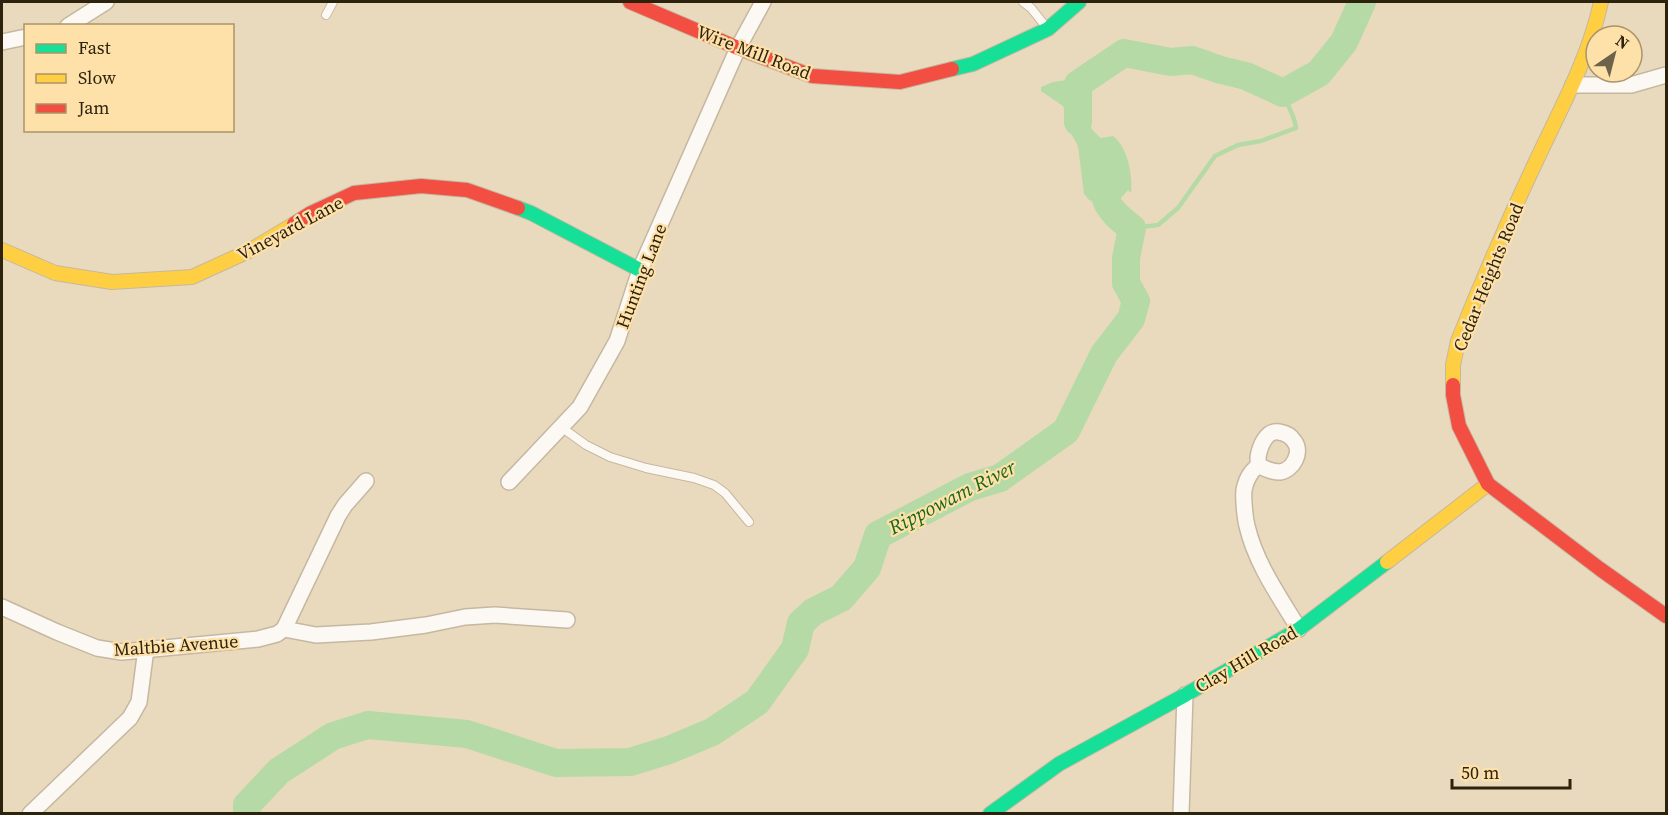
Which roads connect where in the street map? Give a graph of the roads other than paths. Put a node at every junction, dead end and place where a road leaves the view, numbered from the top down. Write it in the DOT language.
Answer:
graph roads {
  1 [pos="106,2"];
  2 [pos="333,2"];
  3 [pos="630,2"];
  4 [pos="763,2"];
  5 [pos="1023,2"];
  6 [pos="1079,2"];
  7 [pos="1601,2"];
  8 [pos="326,15"];
  9 [pos="71,24"];
  10 [pos="1048,29"];
  11 [pos="24,37"];
  12 [pos="2,42"];
  13 [pos="738,48"];
  14 [pos="1666,75"];
  15 [pos="1573,85"];
  16 [pos="2,250"];
  17 [pos="640,270"];
  18 [pos="561,427"];
  19 [pos="1258,465"];
  20 [pos="366,482"];
  21 [pos="509,482"];
  22 [pos="1488,484"];
  23 [pos="749,522"];
  24 [pos="2,607"];
  25 [pos="1666,614"];
  26 [pos="567,620"];
  27 [pos="284,628"];
  28 [pos="1299,628"];
  29 [pos="146,649"];
  30 [pos="1185,695"];
  31 [pos="30,813"];
  32 [pos="990,813"];
  33 [pos="1181,813"];
  1 -- 9 [label="street"];
  2 -- 8 [label="lane"];
  3 -- 13 [label="street, Wire Mill Road"];
  4 -- 13 [label="street, Hunting Lane"];
  5 -- 10 [label="lane"];
  6 -- 10 [label="street, Wire Mill Road"];
  7 -- 15 [label="street, Cedar Heights Road"];
  10 -- 13 [label="street, Wire Mill Road"];
  11 -- 12 [label="street"];
  13 -- 17 [label="street, Hunting Lane"];
  14 -- 15 [label="street"];
  15 -- 22 [label="street, Cedar Heights Road"];
  16 -- 17 [label="street, Vineyard Lane"];
  17 -- 18 [label="street, Hunting Lane"];
  18 -- 21 [label="street, Hunting Lane"];
  18 -- 23 [label="lane"];
  19 -- 28 [label="street"];
  20 -- 27 [label="street"];
  22 -- 25 [label="street, Cedar Heights Road"];
  22 -- 28 [label="street, Clay Hill Road"];
  24 -- 29 [label="street, Maltbie Avenue"];
  26 -- 27 [label="street"];
  27 -- 29 [label="street, Maltbie Avenue"];
  28 -- 30 [label="street, Clay Hill Road"];
  29 -- 31 [label="street"];
  30 -- 32 [label="street, Clay Hill Road"];
  30 -- 33 [label="street"];
}
